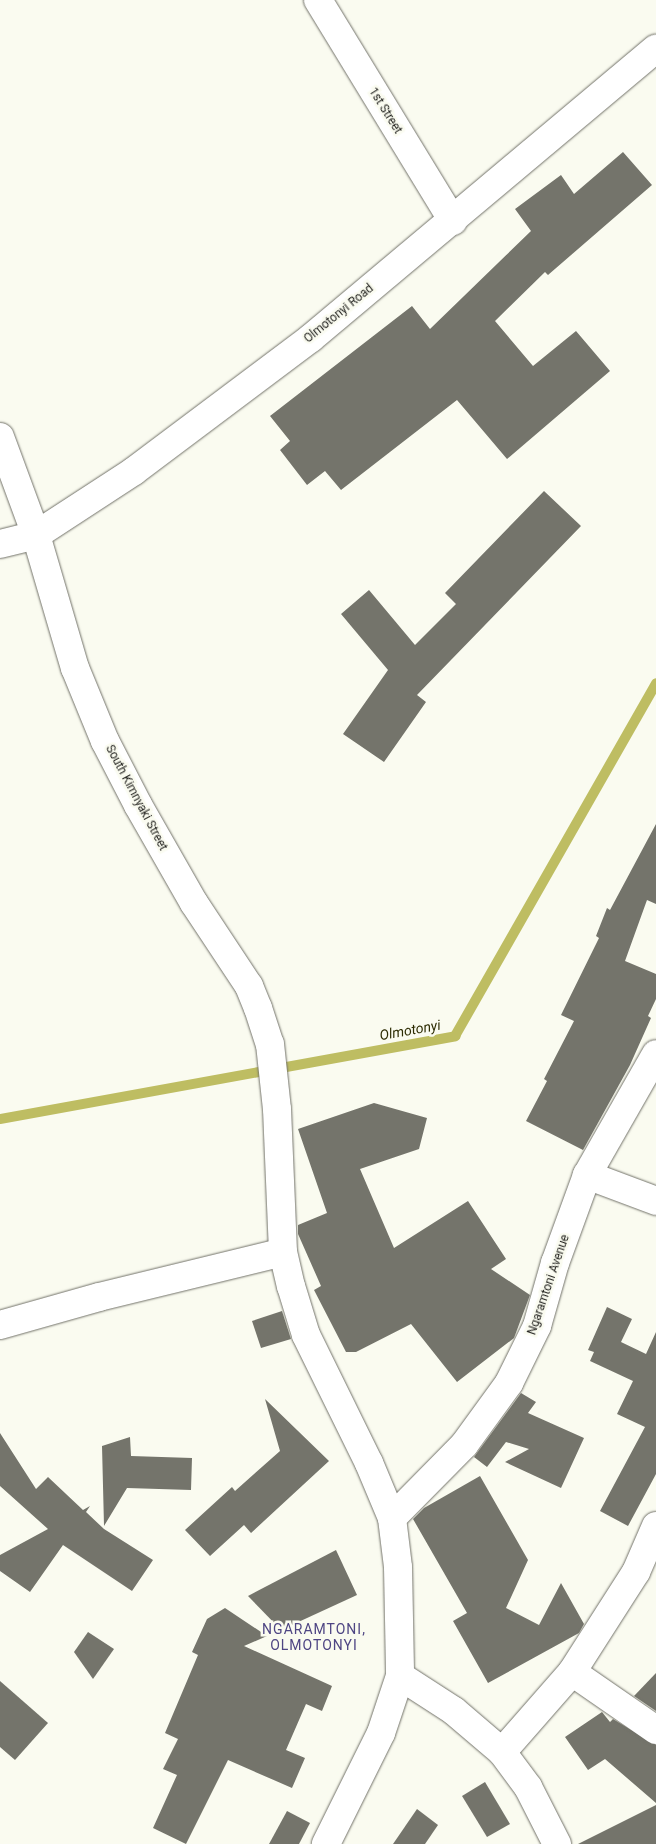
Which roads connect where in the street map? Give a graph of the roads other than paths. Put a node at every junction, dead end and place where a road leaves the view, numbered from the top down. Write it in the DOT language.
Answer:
graph roads {
  1 [pos="318,0"];
  2 [pos="656,49"];
  3 [pos="453,221"];
  4 [pos="0,437"];
  5 [pos="36,535"];
  6 [pos="0,544"];
  7 [pos="656,1054"];
  8 [pos="587,1175"];
  9 [pos="656,1200"];
  10 [pos="283,1252"];
  11 [pos="0,1325"];
  12 [pos="392,1518"];
  13 [pos="656,1526"];
  14 [pos="572,1672"];
  15 [pos="400,1676"];
  16 [pos="656,1730"];
  17 [pos="502,1752"];
  18 [pos="326,1844"];
  19 [pos="557,1844"];
  1 -- 3 [label="street, 1st Street"];
  2 -- 3 [label="street, Olmotonyi Road"];
  3 -- 5 [label="street, Olmotonyi Road"];
  4 -- 5 [label="street, South Kimnyaki Street"];
  5 -- 6 [label="street, Olmotonyi Road"];
  5 -- 10 [label="street, South Kimnyaki Street"];
  7 -- 8 [label="street, Ngaramtoni Avenue"];
  8 -- 9 [label="street"];
  8 -- 12 [label="street, Ngaramtoni Avenue"];
  10 -- 11 [label="street"];
  10 -- 12 [label="street, South Kimnyaki Street"];
  12 -- 15 [label="street, South Kimnyaki Street"];
  13 -- 14 [label="street"];
  14 -- 16 [label="street"];
  14 -- 17 [label="street"];
  15 -- 17 [label="street"];
  15 -- 18 [label="street, South Kimnyaki Street"];
  17 -- 19 [label="street"];
}
